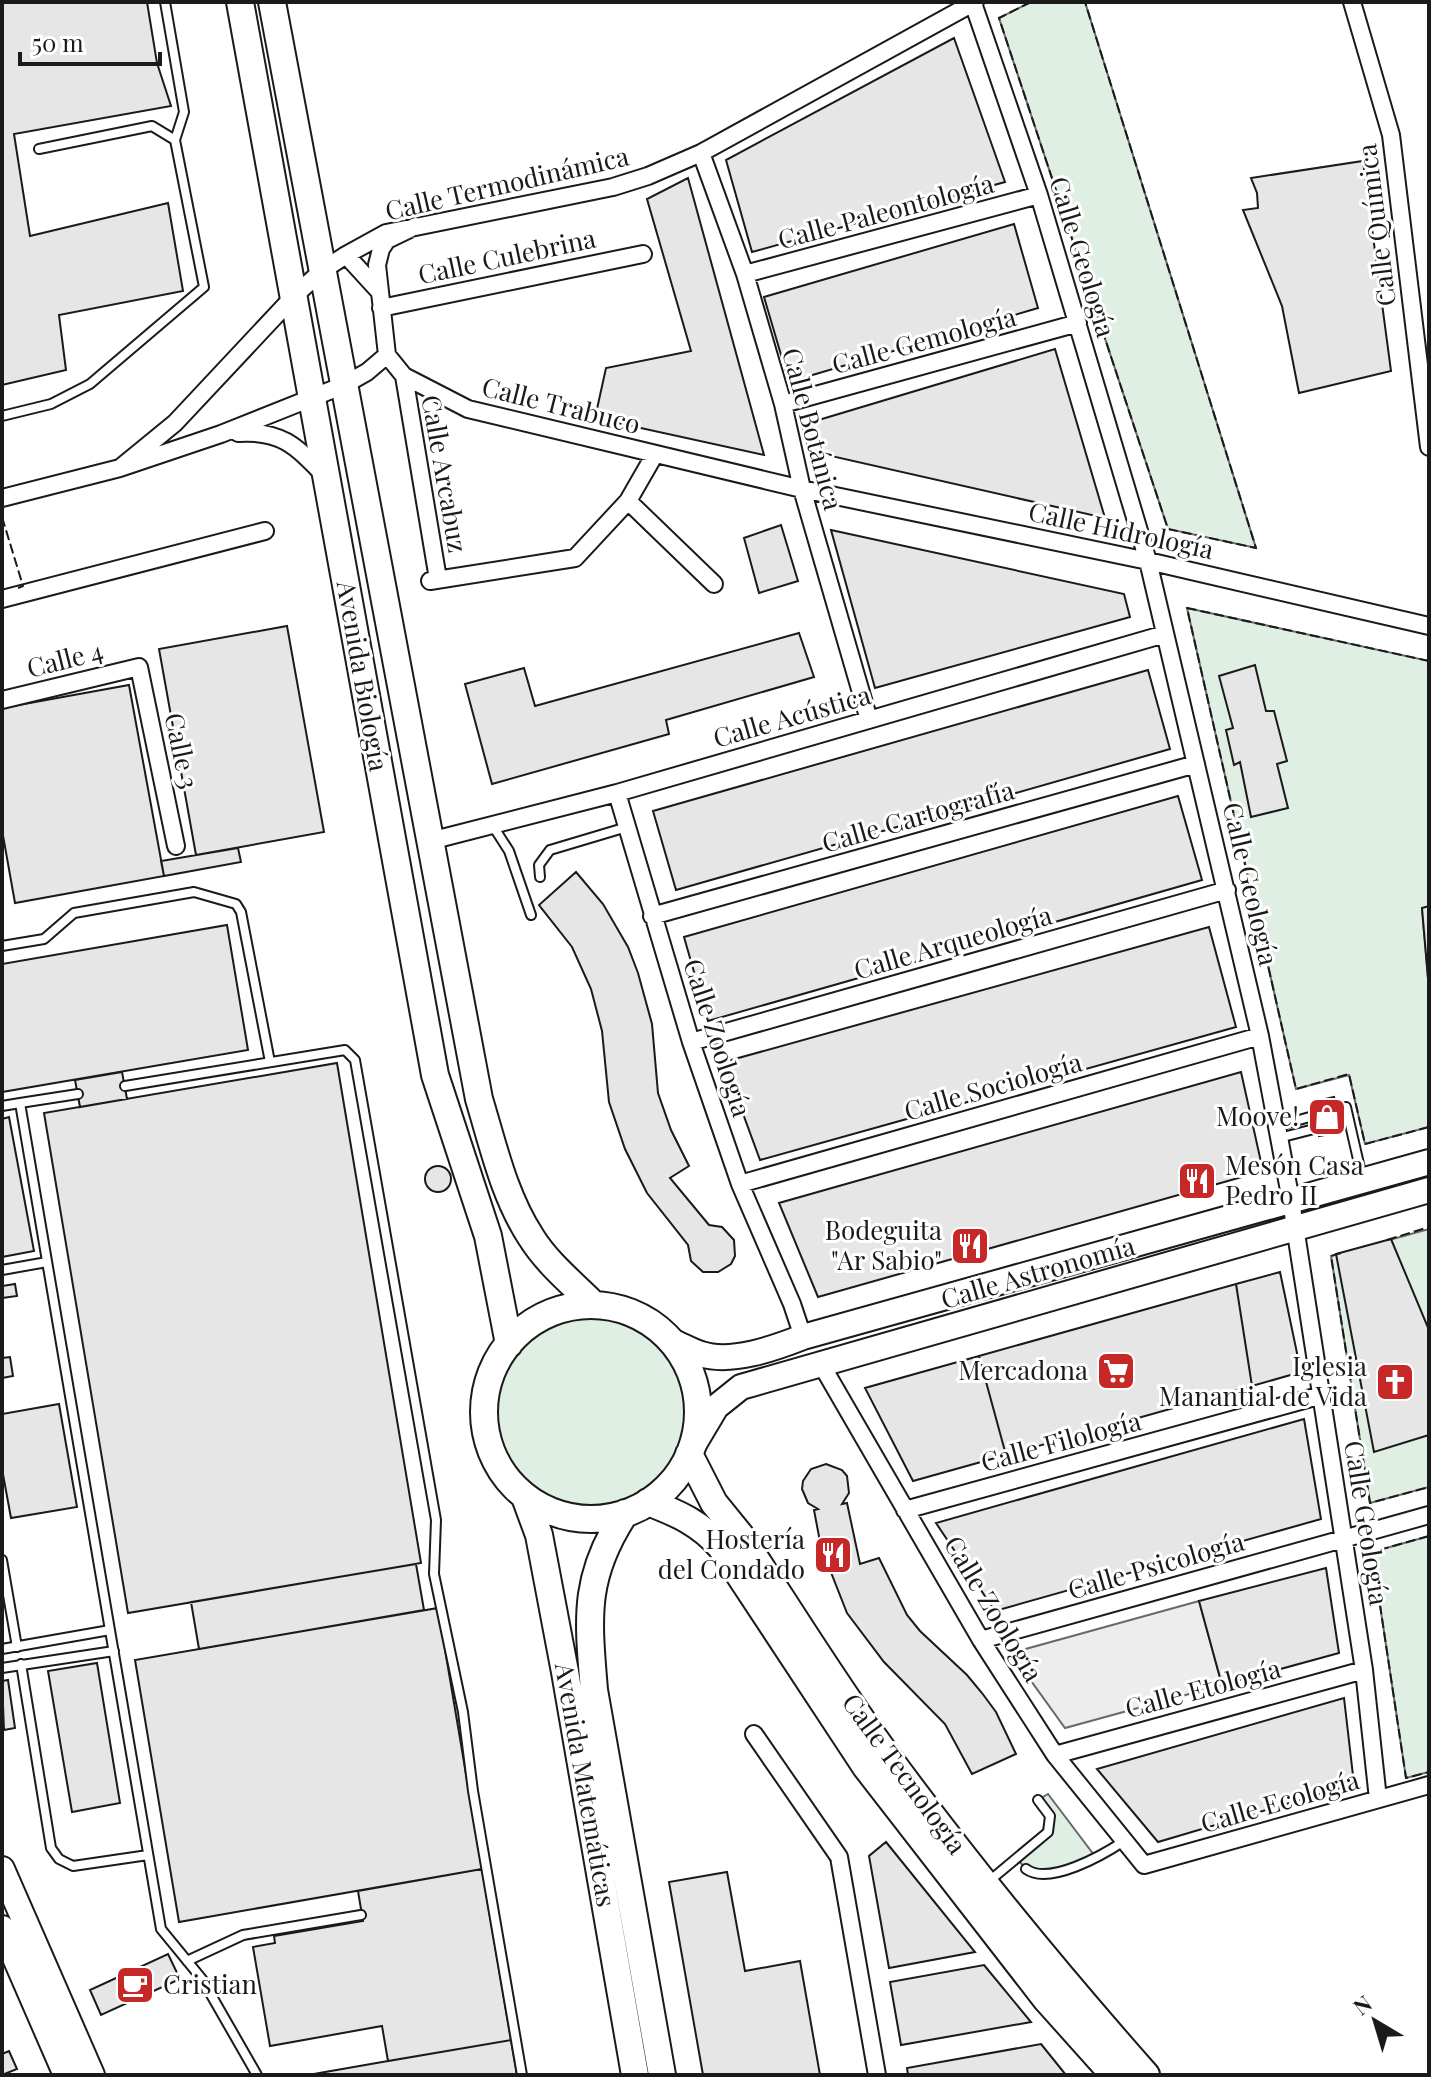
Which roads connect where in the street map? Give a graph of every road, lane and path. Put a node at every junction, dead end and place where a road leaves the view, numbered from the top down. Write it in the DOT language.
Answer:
graph roads {
  1 [pos="165,2"];
  2 [pos="240,2"];
  3 [pos="272,2"];
  4 [pos="282,2"];
  5 [pos="974,2"];
  6 [pos="1352,2"];
  7 [pos="293,115"];
  8 [pos="175,140"];
  9 [pos="39,149"];
  10 [pos="701,153"];
  11 [pos="1039,195"];
  12 [pos="416,226"];
  13 [pos="643,254"];
  14 [pos="346,255"];
  15 [pos="323,270"];
  16 [pos="745,274"];
  17 [pos="378,290"];
  18 [pos="294,296"];
  19 [pos="381,308"];
  20 [pos="1078,323"];
  21 [pos="387,355"];
  22 [pos="404,376"];
  23 [pos="344,385"];
  24 [pos="311,399"];
  25 [pos="783,404"];
  26 [pos="2,416"];
  27 [pos="221,434"];
  28 [pos="1429,447"];
  29 [pos="655,454"];
  30 [pos="120,468"];
  31 [pos="325,476"];
  32 [pos="802,489"];
  33 [pos="2,498"];
  34 [pos="628,501"];
  35 [pos="265,531"];
  36 [pos="1148,561"];
  37 [pos="714,584"];
  38 [pos="2,599"];
  39 [pos="1429,626"];
  40 [pos="1165,634"];
  41 [pos="139,667"];
  42 [pos="2,700"];
  43 [pos="869,720"];
  44 [pos="1196,764"];
  45 [pos="617,793"];
  46 [pos="493,825"];
  47 [pos="627,827"];
  48 [pos="430,841"];
  49 [pos="176,846"];
  50 [pos="540,877"];
  51 [pos="1227,890"];
  52 [pos="531,915"];
  53 [pos="652,916"];
  54 [pos="2,946"];
  55 [pos="1260,1036"];
  56 [pos="691,1042"];
  57 [pos="270,1062"];
  58 [pos="125,1086"];
  59 [pos="78,1094"];
  60 [pos="20,1103"];
  61 [pos="2,1106"];
  62 [pos="1278,1132"];
  63 [pos="1429,1162"];
  64 [pos="1363,1181"];
  65 [pos="740,1184"];
  66 [pos="1429,1190"];
  67 [pos="1291,1201"];
  68 [pos="1295,1229"];
  69 [pos="47,1262"];
  70 [pos="2,1270"];
  71 [pos="594,1305"];
  72 [pos="803,1337"];
  73 [pos="671,1341"];
  74 [pos="509,1344"];
  75 [pos="821,1364"];
  76 [pos="1322,1395"];
  77 [pos="690,1452"];
  78 [pos="525,1497"];
  79 [pos="636,1508"];
  80 [pos="905,1510"];
  81 [pos="1429,1515"];
  82 [pos="1343,1539"];
  83 [pos="2,1560"];
  84 [pos="110,1630"];
  85 [pos="981,1640"];
  86 [pos="17,1647"];
  87 [pos="2,1649"];
  88 [pos="114,1651"];
  89 [pos="21,1664"];
  90 [pos="2,1668"];
  91 [pos="1364,1670"];
  92 [pos="754,1734"];
  93 [pos="1055,1755"];
  94 [pos="1429,1785"];
  95 [pos="1378,1799"];
  96 [pos="1038,1800"];
  97 [pos="1124,1840"];
  98 [pos="148,1855"];
  99 [pos="1144,1865"];
  100 [pos="2,1869"];
  101 [pos="1026,1869"];
  102 [pos="984,1885"];
  103 [pos="361,1915"];
  104 [pos="2,1928"];
  105 [pos="187,1961"];
  106 [pos="66,2075"];
  107 [pos="92,2075"];
  108 [pos="257,2075"];
  109 [pos="522,2075"];
  110 [pos="635,2075"];
  111 [pos="662,2075"];
  112 [pos="877,2075"];
  113 [pos="1114,2075"];
  114 [pos="1146,2075"];
  1 -- 8 [label="lane"];
  2 -- 18 [label="main road, Avenida Biología"];
  3 -- 7 [label="main road, Avenida Biología"];
  4 -- 7 [label="main road"];
  5 -- 10 [label="street, Calle Termodinámica"];
  5 -- 11 [label="street, Calle Geología"];
  6 -- 28 [label="street, Calle Química"];
  7 -- 15 [label="main road, Avenida Biología"];
  8 -- 9 [label="lane"];
  8 -- 26 [label="lane"];
  10 -- 12 [label="street, Calle Termodinámica"];
  10 -- 16 [label="street, Calle Botánica"];
  11 -- 16 [label="street, Calle Paleontología"];
  11 -- 20 [label="street, Calle Geología"];
  12 -- 14 [label="street, Calle Termodinámica"];
  12 -- 17 [label="street"];
  13 -- 19 [label="street, Calle Culebrina"];
  14 -- 15 [label="street, Calle Termodinámica"];
  14 -- 17 [label="street"];
  15 -- 18 [label="street, Calle Termodinámica"];
  15 -- 23 [label="main road, Avenida Biología"];
  16 -- 25 [label="street, Calle Botánica"];
  17 -- 19 [label="street"];
  18 -- 24 [label="main road, Avenida Biología"];
  18 -- 30 [label="street, Calle Termodinámica"];
  19 -- 21 [label="street"];
  20 -- 25 [label="street, Calle Gemología"];
  20 -- 36 [label="street, Calle Geología"];
  21 -- 22 [label="street, Calle Trabuco"];
  21 -- 23 [label="street"];
  22 -- 29 [label="street, Calle Trabuco"];
  22 -- 34 [label="street, Calle Arcabuz"];
  23 -- 24 [label="street"];
  23 -- 48 [label="main road, Avenida Biología"];
  24 -- 27 [label="street"];
  24 -- 31 [label="main road, Avenida Biología"];
  25 -- 32 [label="street, Calle Botánica"];
  27 -- 30 [label="street"];
  27 -- 31 [label="street"];
  29 -- 32 [label="street, Calle Trabuco"];
  29 -- 34 [label="street"];
  30 -- 33 [label="street"];
  31 -- 74 [label="main road, Avenida Biología"];
  32 -- 36 [label="street, Calle Hidrología"];
  32 -- 43 [label="street, Calle Botánica"];
  34 -- 37 [label="street"];
  35 -- 38 [label="street"];
  36 -- 39 [label="street, Calle Hidrología"];
  36 -- 40 [label="street, Calle Geología"];
  40 -- 43 [label="street, Calle Acústica"];
  40 -- 44 [label="street, Calle Geología"];
  41 -- 42 [label="street, Calle 4"];
  41 -- 49 [label="street, Calle 3"];
  43 -- 45 [label="street, Calle Acústica"];
  44 -- 51 [label="street, Calle Geología"];
  44 -- 53 [label="street, Calle Cartografía"];
  45 -- 46 [label="street, Calle Acústica"];
  45 -- 47 [label="street, Calle Zoología"];
  46 -- 48 [label="street, Calle Acústica"];
  46 -- 52 [label="lane"];
  47 -- 50 [label="lane"];
  47 -- 53 [label="street, Calle Zoología"];
  48 -- 71 [label="main road, Avenida Biología"];
  51 -- 55 [label="street, Calle Geología"];
  51 -- 56 [label="street, Calle Arqueología"];
  53 -- 56 [label="street, Calle Zoología"];
  54 -- 57 [label="lane"];
  55 -- 62 [label="street, Calle Geología"];
  55 -- 65 [label="street, Calle Sociología"];
  56 -- 65 [label="street, Calle Zoología"];
  57 -- 58 [label="lane"];
  57 -- 109 [label="lane"];
  59 -- 60 [label="lane"];
  60 -- 61 [label="lane"];
  60 -- 69 [label="lane"];
  62 -- 64 [label="lane"];
  62 -- 67 [label="street, Calle Geología"];
  63 -- 64 [label="street, Calle Astronomía"];
  64 -- 67 [label="street, Calle Astronomía"];
  65 -- 72 [label="street, Calle Zoología"];
  66 -- 68 [label="street, Calle Astronomía"];
  67 -- 68 [label="street, Calle Geología"];
  67 -- 72 [label="street, Calle Astronomía"];
  68 -- 75 [label="street, Calle Astronomía"];
  68 -- 76 [label="street, Calle Geología"];
  69 -- 70 [label="lane"];
  69 -- 84 [label="lane"];
  71 -- 73 [label="main road"];
  71 -- 74 [label="main road"];
  72 -- 73 [label="street, Calle Astronomía"];
  73 -- 77 [label="main road"];
  74 -- 78 [label="main road"];
  75 -- 77 [label="street, Calle Astronomía"];
  75 -- 80 [label="street, Calle Zoología"];
  76 -- 80 [label="street, Calle Filología"];
  76 -- 82 [label="street, Calle Geología"];
  77 -- 79 [label="main road"];
  77 -- 102 [label="main road, Calle Tecnología"];
  78 -- 79 [label="main road"];
  78 -- 110 [label="main road, Avenida Matemáticas"];
  79 -- 111 [label="main road, Avenida Matemáticas"];
  79 -- 113 [label="main road, Calle Tecnología"];
  80 -- 85 [label="street, Calle Zoología"];
  81 -- 82 [label="street, Calle Psicología"];
  82 -- 85 [label="street, Calle Psicología"];
  82 -- 91 [label="street, Calle Geología"];
  83 -- 86 [label="lane"];
  84 -- 86 [label="lane"];
  84 -- 88 [label="lane"];
  85 -- 93 [label="street, Calle Zoología"];
  86 -- 87 [label="lane"];
  88 -- 89 [label="lane"];
  88 -- 98 [label="lane"];
  89 -- 90 [label="lane"];
  89 -- 98 [label="lane"];
  91 -- 93 [label="street, Calle Etología"];
  91 -- 95 [label="street, Calle Geología"];
  92 -- 112 [label="street"];
  93 -- 97 [label="street, Calle Zoología"];
  94 -- 95 [label="street, Calle Ecología"];
  95 -- 99 [label="street, Calle Ecología"];
  96 -- 102 [label="lane"];
  97 -- 99 [label="street, Calle Zoología"];
  97 -- 101 [label="lane"];
  98 -- 105 [label="lane"];
  100 -- 107 [label="street"];
  102 -- 114 [label="main road, Calle Tecnología"];
  103 -- 105 [label="lane"];
  104 -- 106 [label="street"];
  105 -- 108 [label="lane"];
}
